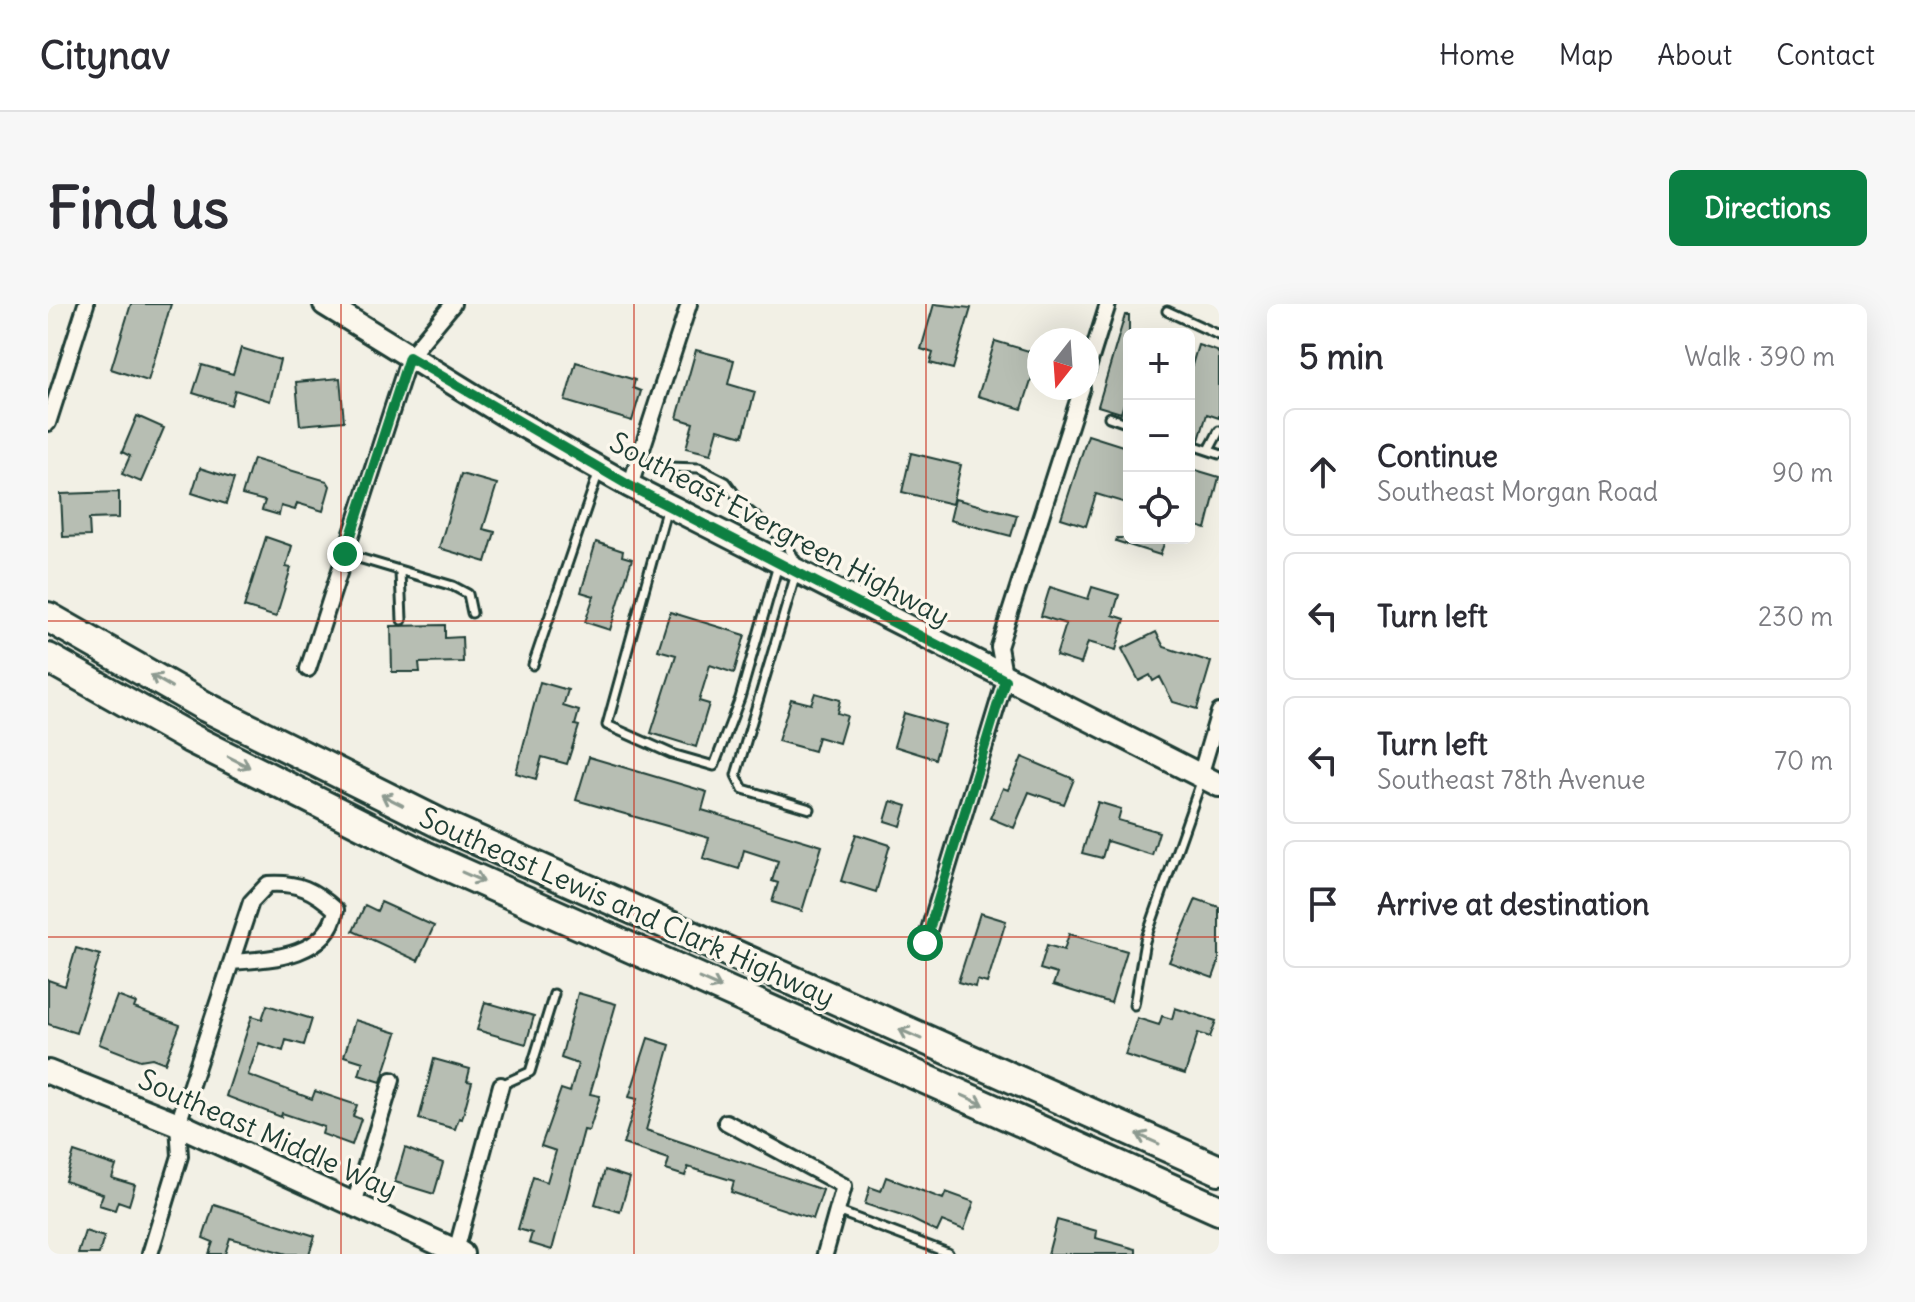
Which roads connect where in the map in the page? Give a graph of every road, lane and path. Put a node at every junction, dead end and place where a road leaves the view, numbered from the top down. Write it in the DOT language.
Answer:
graph roads {
  1 [pos="86,304"];
  2 [pos="325,304"];
  3 [pos="453,304"];
  4 [pos="689,304"];
  5 [pos="1108,304"];
  6 [pos="1167,311"];
  7 [pos="1099,333"];
  8 [pos="1219,335"];
  9 [pos="409,357"];
  10 [pos="1078,400"];
  11 [pos="1109,417"];
  12 [pos="1123,422"];
  13 [pos="48,423"];
  14 [pos="1219,431"];
  15 [pos="1195,446"];
  16 [pos="1209,450"];
  17 [pos="1219,454"];
  18 [pos="600,469"];
  19 [pos="633,476"];
  20 [pos="667,505"];
  21 [pos="345,554"];
  22 [pos="793,570"];
  23 [pos="400,572"];
  24 [pos="472,613"];
  25 [pos="48,617"];
  26 [pos="402,620"];
  27 [pos="48,658"];
  28 [pos="533,665"];
  29 [pos="308,669"];
  30 [pos="1005,680"];
  31 [pos="1219,712"];
  32 [pos="1207,779"];
  33 [pos="810,809"];
  34 [pos="925,943"];
  35 [pos="232,962"];
  36 [pos="554,994"];
  37 [pos="1134,1005"];
  38 [pos="48,1072"];
  39 [pos="392,1080"];
  40 [pos="501,1085"];
  41 [pos="726,1122"];
  42 [pos="178,1124"];
  43 [pos="1219,1170"];
  44 [pos="354,1204"];
  45 [pos="1219,1210"];
  46 [pos="837,1211"];
  47 [pos="459,1253"];
  48 [pos="948,1253"];
  49 [pos="150,1254"];
  50 [pos="825,1254"];
  1 -- 13 [label="street"];
  2 -- 9 [label="street, Southeast Evergreen Highway"];
  3 -- 9 [label="street"];
  4 -- 19 [label="street"];
  5 -- 7 [label="street"];
  6 -- 8 [label="lane"];
  9 -- 18 [label="street, Southeast Evergreen Highway"];
  9 -- 21 [label="street"];
  10 -- 30 [label="street"];
  11 -- 12 [label="lane"];
  14 -- 16 [label="lane"];
  15 -- 16 [label="lane"];
  16 -- 17 [label="lane"];
  18 -- 19 [label="street, Southeast Evergreen Highway"];
  18 -- 28 [label="lane"];
  19 -- 20 [label="street, Southeast Evergreen Highway"];
  19 -- 22 [label="lane"];
  20 -- 22 [label="street, Southeast Evergreen Highway"];
  20 -- 22 [label="lane"];
  21 -- 23 [label="lane"];
  21 -- 29 [label="street"];
  22 -- 30 [label="street, Southeast Evergreen Highway"];
  22 -- 33 [label="lane"];
  23 -- 24 [label="lane"];
  23 -- 26 [label="lane"];
  43 -- 25 [label="highway, Southeast Lewis and Clark Highway, one-way"];
  27 -- 45 [label="highway, Southeast Lewis and Clark Highway, one-way"];
  30 -- 32 [label="street, Southeast Evergreen Highway"];
  30 -- 34 [label="street"];
  31 -- 32 [label="street"];
  32 -- 37 [label="lane"];
  35 -- 35 [label="street"];
  35 -- 42 [label="street"];
  36 -- 40 [label="lane"];
  38 -- 42 [label="street, Southeast Middle Way"];
  39 -- 44 [label="street"];
  40 -- 47 [label="street"];
  41 -- 46 [label="street"];
  42 -- 44 [label="street, Southeast Middle Way"];
  42 -- 49 [label="street"];
  44 -- 47 [label="street, Southeast Middle Way"];
  46 -- 48 [label="lane"];
  46 -- 50 [label="street"];
}
